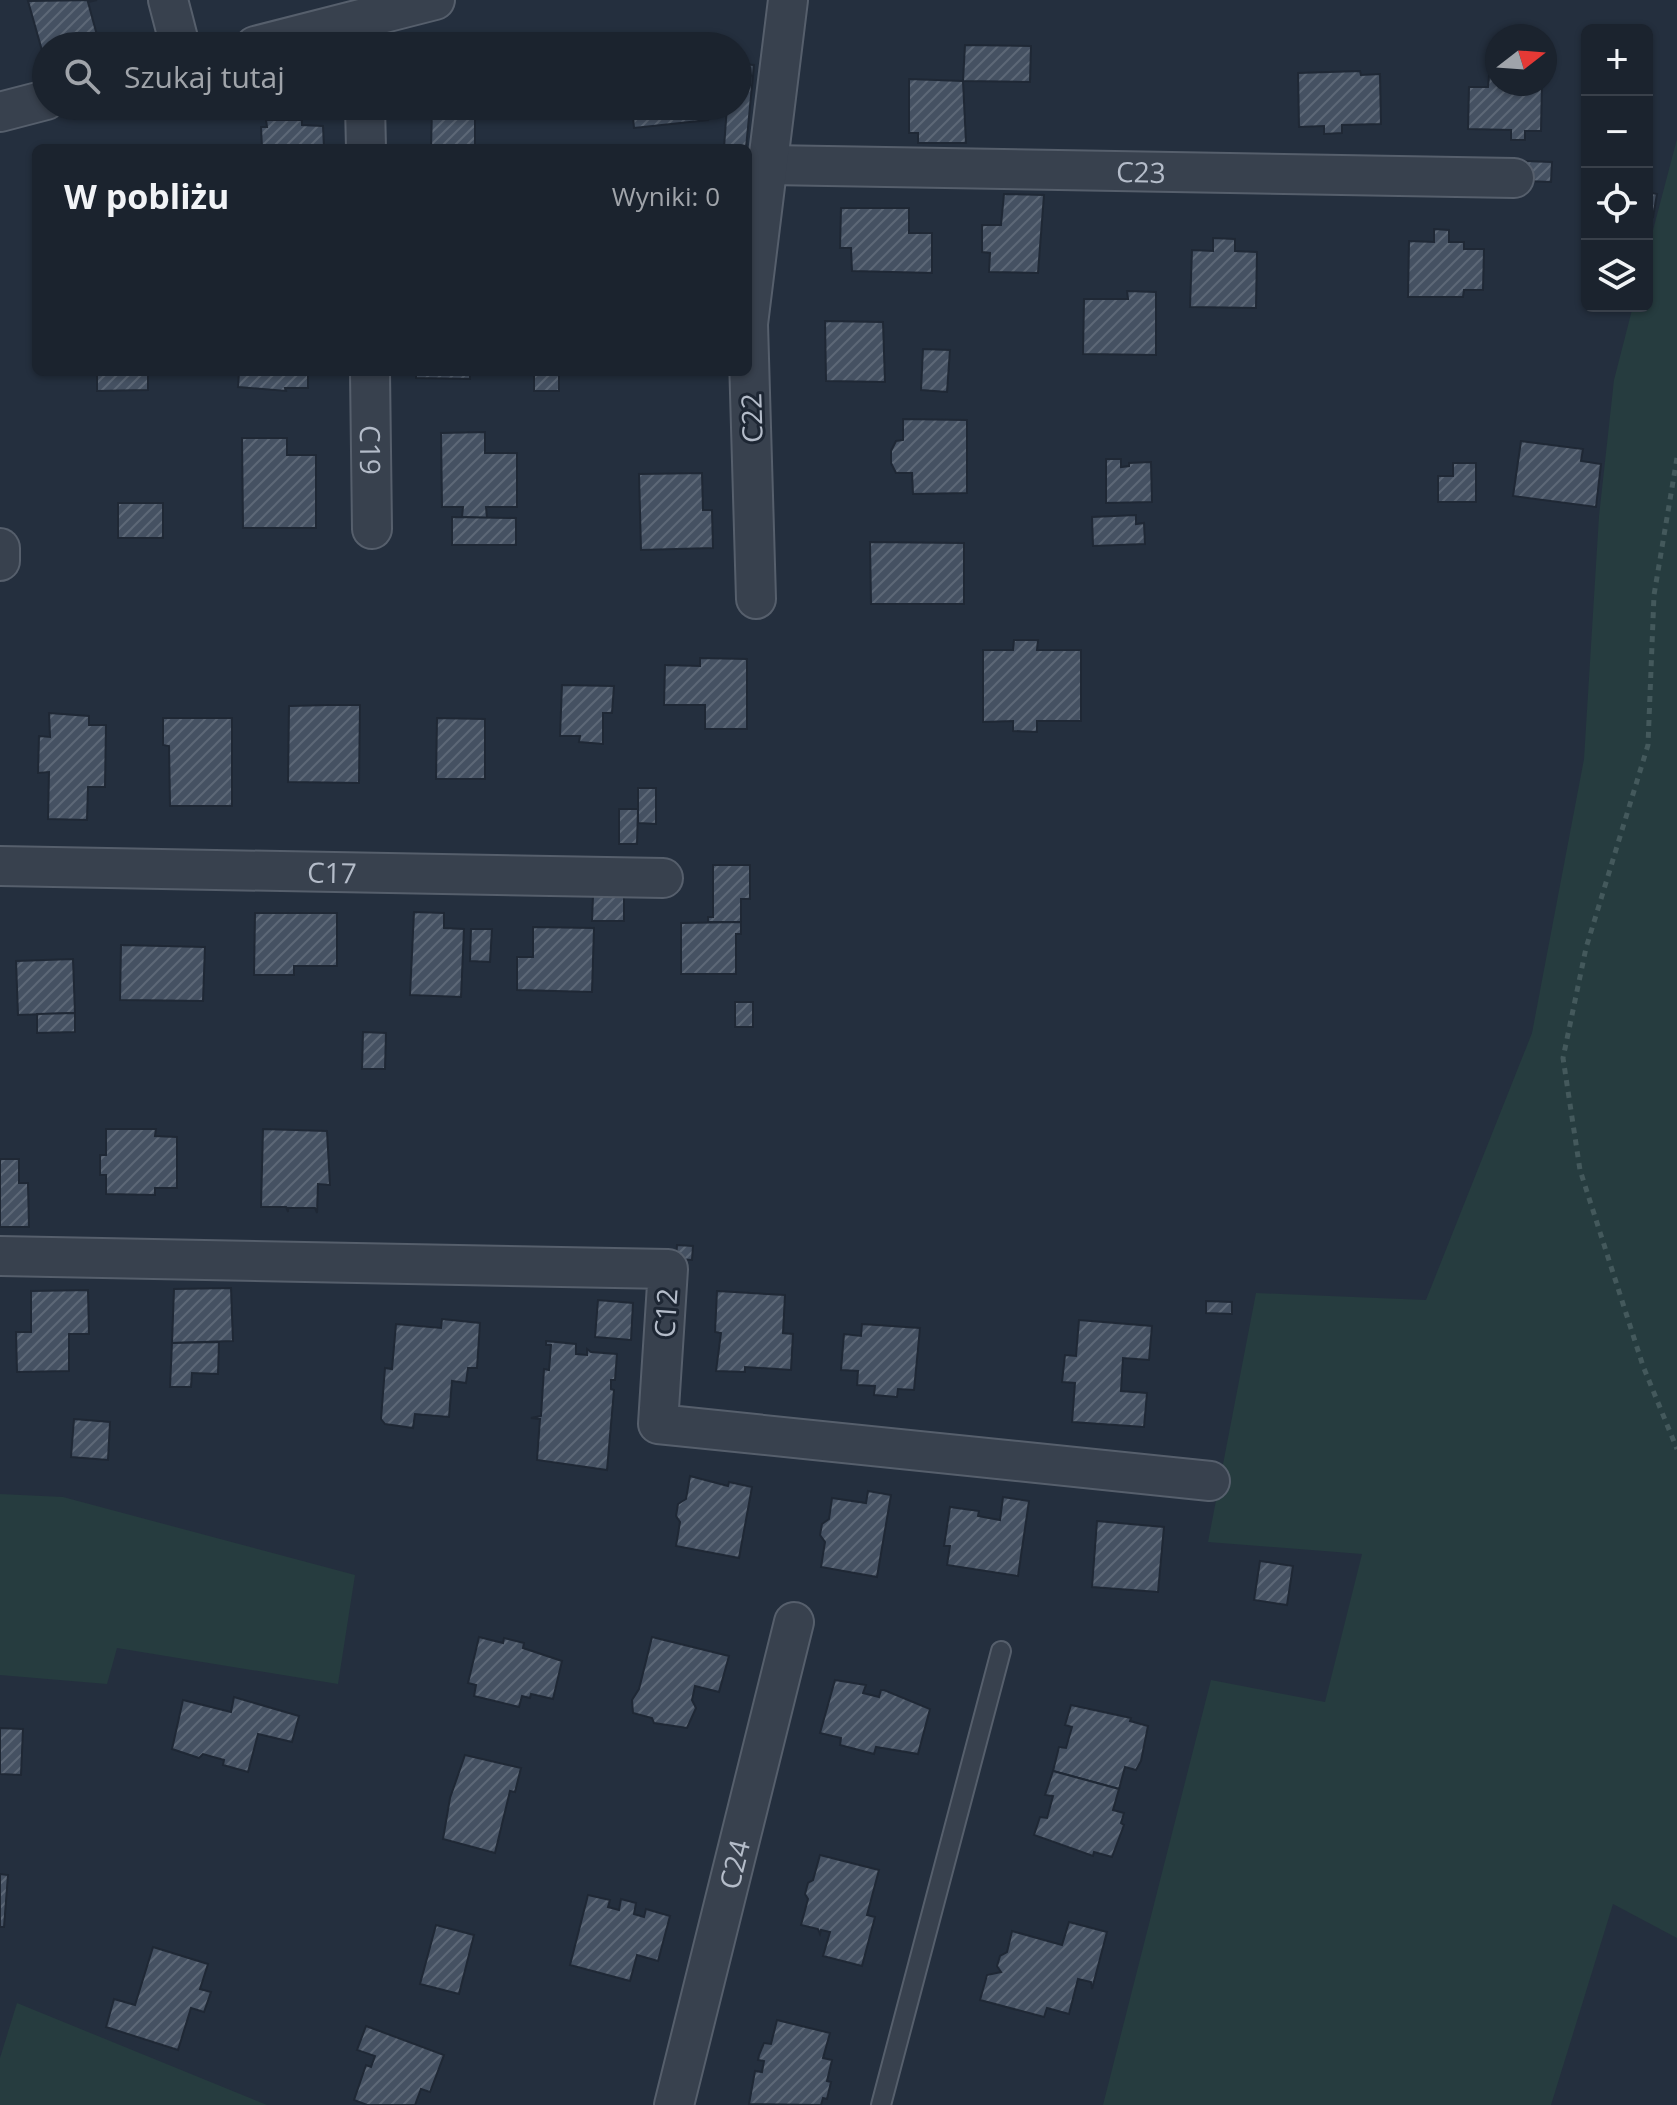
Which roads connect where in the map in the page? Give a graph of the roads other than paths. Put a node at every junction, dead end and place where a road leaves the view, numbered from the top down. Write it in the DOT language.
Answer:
graph roads {
  1 [pos="168,0"];
  2 [pos="435,0"];
  3 [pos="788,0"];
  4 [pos="176,32"];
  5 [pos="358,32"];
  6 [pos="32,104"];
  7 [pos="0,112"];
  8 [pos="365,120"];
  9 [pos="366,144"];
  10 [pos="769,165"];
  11 [pos="1514,178"];
  12 [pos="752,294"];
  13 [pos="370,376"];
  14 [pos="750,376"];
  15 [pos="372,529"];
  16 [pos="0,548"];
  17 [pos="0,561"];
  18 [pos="756,599"];
  19 [pos="0,866"];
  20 [pos="663,878"];
  21 [pos="0,1256"];
  22 [pos="1210,1481"];
  23 [pos="794,1622"];
  24 [pos="1001,1651"];
  25 [pos="674,2105"];
  26 [pos="881,2105"];
  1 -- 4 [label="street"];
  2 -- 5 [label="street"];
  3 -- 10 [label="street, C22"];
  6 -- 7 [label="street"];
  8 -- 9 [label="street"];
  10 -- 11 [label="street, C23"];
  10 -- 12 [label="street, C22"];
  13 -- 15 [label="street, C19"];
  14 -- 18 [label="street, C22"];
  16 -- 17 [label="street"];
  19 -- 20 [label="street, C17"];
  21 -- 22 [label="street, C12"];
  23 -- 25 [label="street, C24"];
  24 -- 26 [label="lane"];
}
